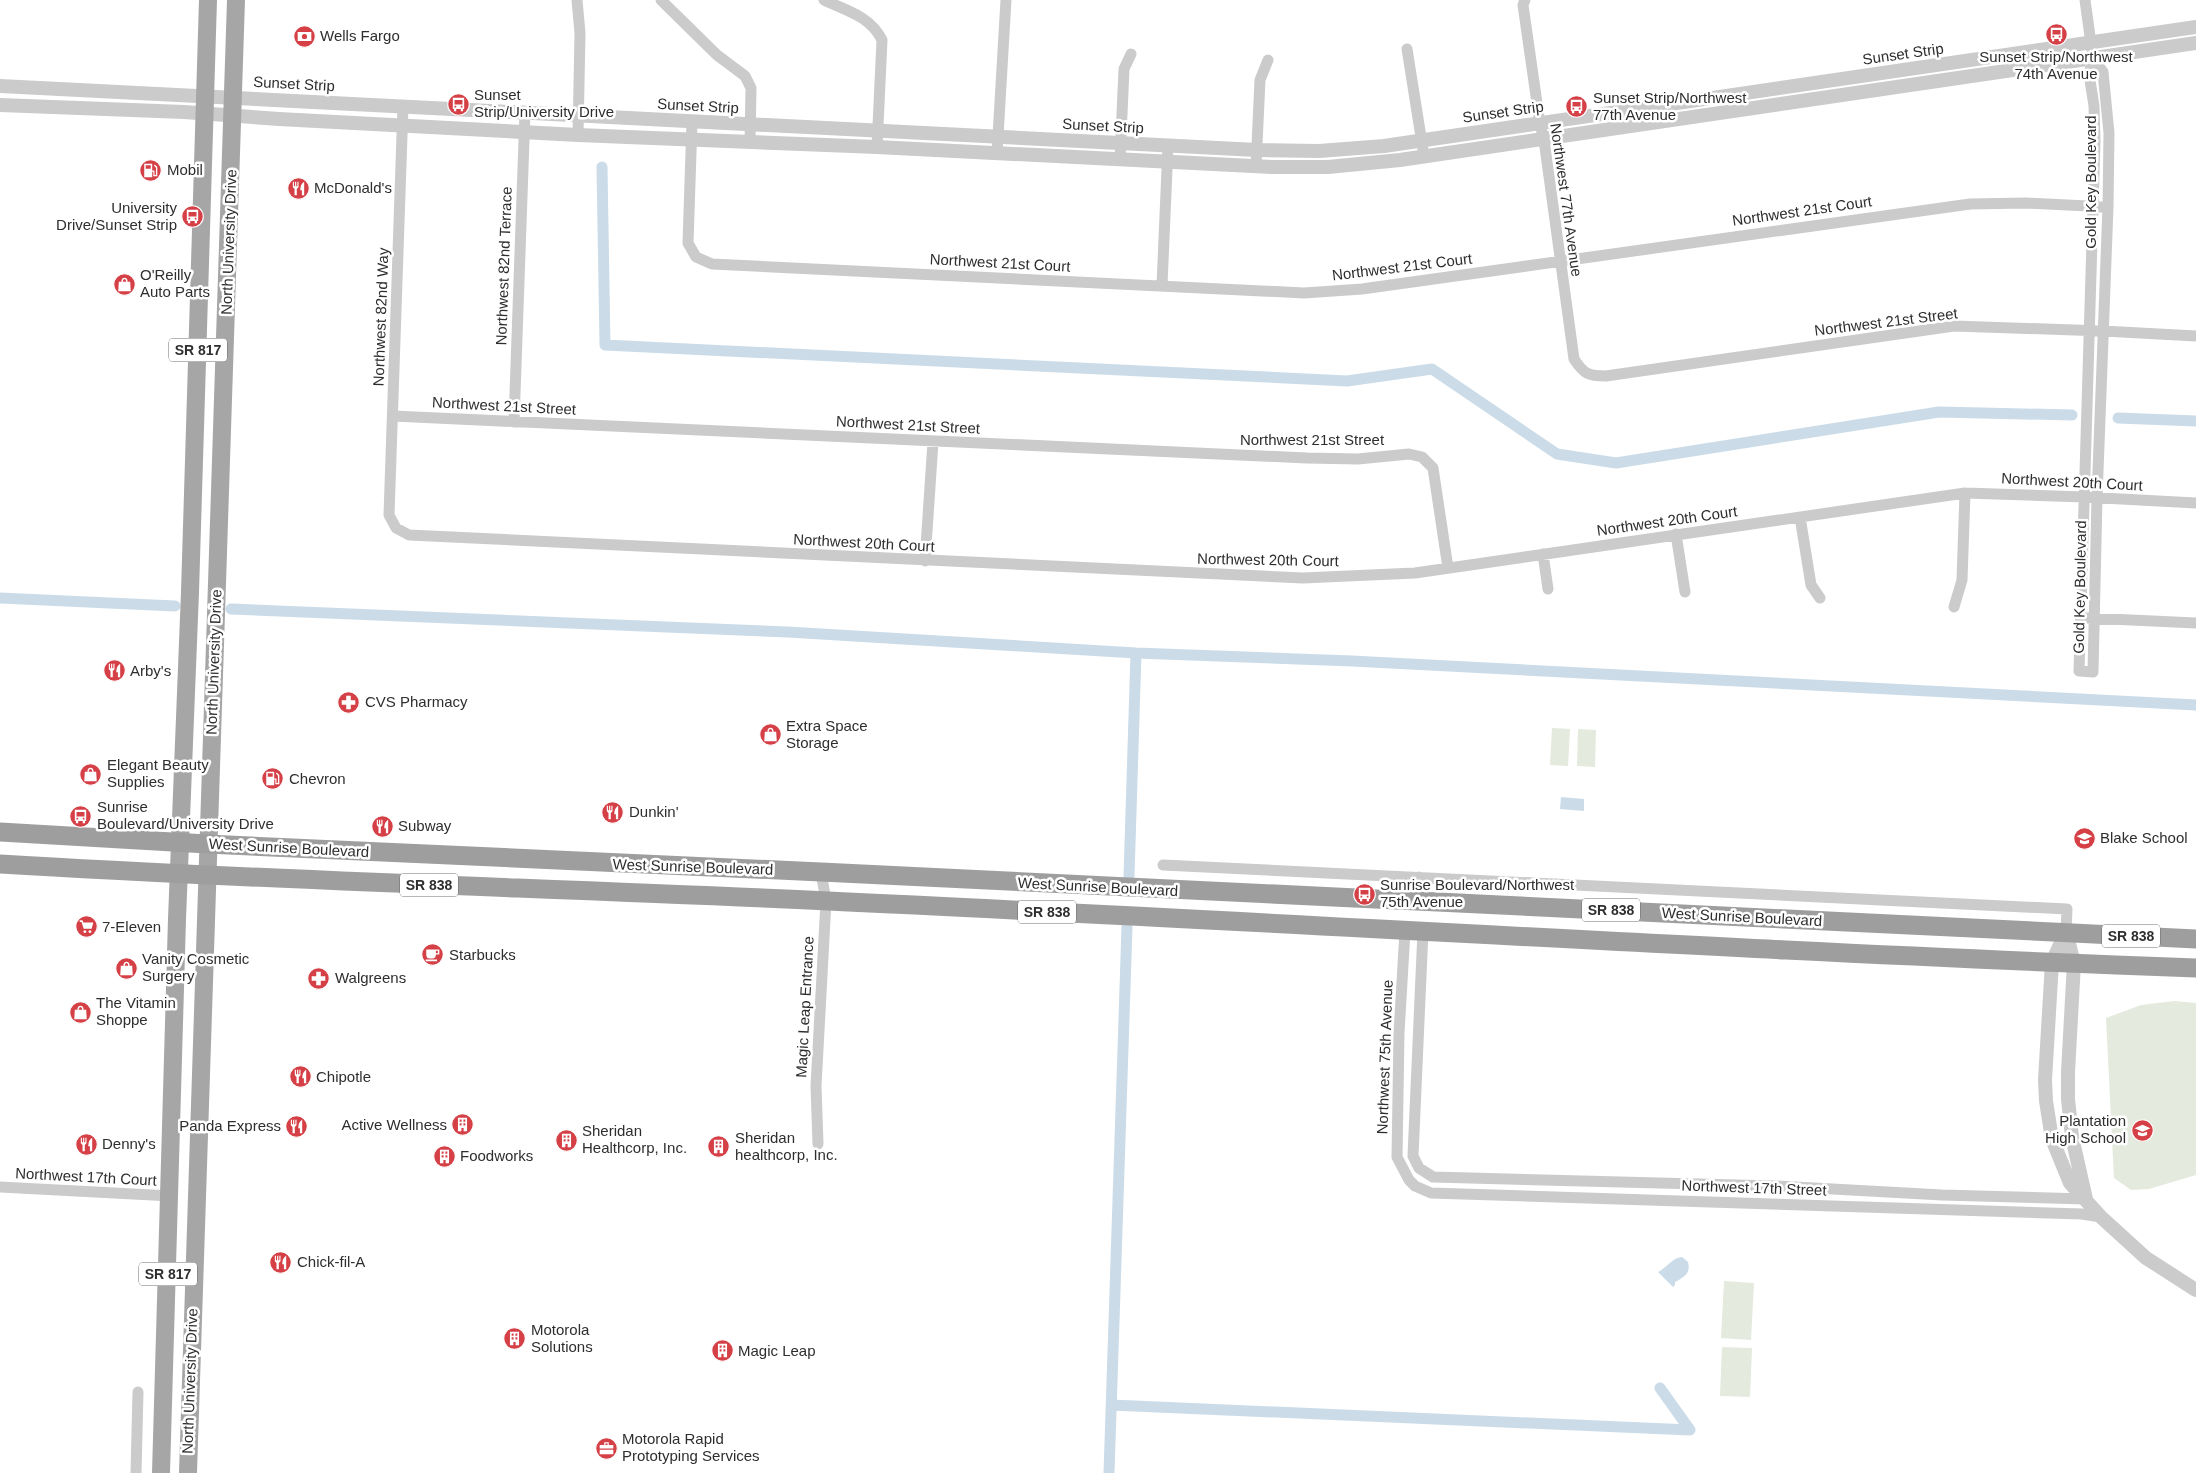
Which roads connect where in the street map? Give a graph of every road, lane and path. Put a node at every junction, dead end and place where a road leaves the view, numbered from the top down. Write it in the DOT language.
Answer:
graph roads {
  1 [pos="208,0"];
  2 [pos="236,0"];
  3 [pos="577,0"];
  4 [pos="661,0"];
  5 [pos="824,0"];
  6 [pos="1006,0"];
  7 [pos="1525,0"];
  8 [pos="2085,0"];
  9 [pos="2196,27"];
  10 [pos="2092,42"];
  11 [pos="2196,43"];
  12 [pos="1407,49"];
  13 [pos="1131,54"];
  14 [pos="2093,58"];
  15 [pos="1268,60"];
  16 [pos="0,86"];
  17 [pos="206,96"];
  18 [pos="234,97"];
  19 [pos="0,105"];
  20 [pos="403,106"];
  21 [pos="525,112"];
  22 [pos="205,114"];
  23 [pos="578,115"];
  24 [pos="233,116"];
  25 [pos="692,122"];
  26 [pos="1540,124"];
  27 [pos="750,125"];
  28 [pos="402,126"];
  29 [pos="524,132"];
  30 [pos="878,132"];
  31 [pos="578,135"];
  32 [pos="998,137"];
  33 [pos="691,140"];
  34 [pos="1422,140"];
  35 [pos="1544,140"];
  36 [pos="750,143"];
  37 [pos="1121,143"];
  38 [pos="1168,146"];
  39 [pos="877,147"];
  40 [pos="1257,150"];
  41 [pos="997,153"];
  42 [pos="1424,156"];
  43 [pos="1120,159"];
  44 [pos="1167,161"];
  45 [pos="1256,166"];
  46 [pos="2094,207"];
  47 [pos="2108,207"];
  48 [pos="1560,261"];
  49 [pos="1162,285"];
  50 [pos="2090,330"];
  51 [pos="2104,330"];
  52 [pos="2196,336"];
  53 [pos="1582,372"];
  54 [pos="393,416"];
  55 [pos="514,422"];
  56 [pos="932,442"];
  57 [pos="1965,493"];
  58 [pos="2084,497"];
  59 [pos="2097,498"];
  60 [pos="2196,503"];
  61 [pos="1800,517"];
  62 [pos="396,528"];
  63 [pos="1676,534"];
  64 [pos="1544,554"];
  65 [pos="925,561"];
  66 [pos="1448,568"];
  67 [pos="1548,589"];
  68 [pos="1686,592"];
  69 [pos="1820,598"];
  70 [pos="1954,607"];
  71 [pos="2080,617"];
  72 [pos="2094,618"];
  73 [pos="2196,623"];
  74 [pos="0,832"];
  75 [pos="180,843"];
  76 [pos="207,844"];
  77 [pos="0,864"];
  78 [pos="1163,865"];
  79 [pos="821,872"];
  80 [pos="179,874"];
  81 [pos="207,876"];
  82 [pos="1419,877"];
  83 [pos="826,901"];
  84 [pos="1409,902"];
  85 [pos="1370,930"];
  86 [pos="1414,931"];
  87 [pos="2066,932"];
  88 [pos="2196,939"];
  89 [pos="2052,962"];
  90 [pos="2074,963"];
  91 [pos="2196,968"];
  92 [pos="818,1144"];
  93 [pos="171,1155"];
  94 [pos="1409,1180"];
  95 [pos="0,1187"];
  96 [pos="196,1192"];
  97 [pos="170,1196"];
  98 [pos="2086,1199"];
  99 [pos="2101,1217"];
  100 [pos="195,1222"];
  101 [pos="2196,1290"];
  102 [pos="138,1392"];
  103 [pos="136,1473"];
  104 [pos="161,1473"];
  105 [pos="188,1473"];
  1 -- 17 [label="main road, North University Drive / SR 817"];
  2 -- 18 [label="main road, North University Drive / SR 817"];
  3 -- 23 [label="street"];
  4 -- 27 [label="street"];
  5 -- 30 [label="street"];
  6 -- 32 [label="street"];
  7 -- 26 [label="street, Northwest 77th Avenue"];
  8 -- 10 [label="street, Gold Key Boulevard"];
  9 -- 10 [label="street, Sunset Strip"];
  10 -- 14 [label="street, Gold Key Boulevard"];
  10 -- 26 [label="street, Sunset Strip"];
  11 -- 14 [label="street, Sunset Strip"];
  12 -- 34 [label="street"];
  13 -- 37 [label="street"];
  14 -- 35 [label="street, Sunset Strip"];
  14 -- 46 [label="street, Gold Key Boulevard"];
  14 -- 47 [label="street, Gold Key Boulevard"];
  15 -- 40 [label="street"];
  16 -- 17 [label="street, Sunset Strip"];
  17 -- 18 [label="street, Sunset Strip"];
  17 -- 22 [label="main road, North University Drive / SR 817"];
  18 -- 20 [label="street, Sunset Strip"];
  18 -- 24 [label="main road, North University Drive / SR 817"];
  19 -- 22 [label="street, Sunset Strip"];
  20 -- 21 [label="street, Sunset Strip"];
  20 -- 28 [label="street, Northwest 82nd Way"];
  21 -- 23 [label="street, Sunset Strip"];
  21 -- 29 [label="street, Northwest 82nd Terrace"];
  22 -- 24 [label="street, Sunset Strip"];
  22 -- 75 [label="main road, North University Drive / SR 817"];
  23 -- 25 [label="street, Sunset Strip"];
  23 -- 31 [label="street"];
  24 -- 28 [label="street, Sunset Strip"];
  24 -- 76 [label="main road, North University Drive / SR 817"];
  25 -- 27 [label="street, Sunset Strip"];
  25 -- 33 [label="street"];
  26 -- 34 [label="street, Sunset Strip"];
  26 -- 35 [label="street, Northwest 77th Avenue"];
  27 -- 30 [label="street, Sunset Strip"];
  27 -- 36 [label="street"];
  28 -- 29 [label="street, Sunset Strip"];
  28 -- 54 [label="street, Northwest 82nd Way"];
  29 -- 31 [label="street, Sunset Strip"];
  29 -- 55 [label="street, Northwest 82nd Terrace"];
  30 -- 32 [label="street, Sunset Strip"];
  30 -- 39 [label="street"];
  31 -- 33 [label="street, Sunset Strip"];
  32 -- 37 [label="street, Sunset Strip"];
  32 -- 41 [label="street"];
  33 -- 36 [label="street, Sunset Strip"];
  33 -- 49 [label="street, Northwest 21st Court"];
  34 -- 40 [label="street, Sunset Strip"];
  34 -- 42 [label="street"];
  35 -- 42 [label="street, Sunset Strip"];
  35 -- 48 [label="street, Northwest 77th Avenue"];
  36 -- 39 [label="street, Sunset Strip"];
  37 -- 38 [label="street, Sunset Strip"];
  37 -- 43 [label="street"];
  38 -- 40 [label="street, Sunset Strip"];
  38 -- 44 [label="street"];
  39 -- 41 [label="street, Sunset Strip"];
  40 -- 45 [label="street"];
  41 -- 43 [label="street, Sunset Strip"];
  42 -- 45 [label="street, Sunset Strip"];
  43 -- 44 [label="street, Sunset Strip"];
  44 -- 45 [label="street, Sunset Strip"];
  44 -- 49 [label="street"];
  46 -- 47 [label="street, Northwest 21st Court"];
  46 -- 48 [label="street, Northwest 21st Court"];
  46 -- 50 [label="street, Gold Key Boulevard"];
  47 -- 51 [label="street, Gold Key Boulevard"];
  48 -- 49 [label="street, Northwest 21st Court"];
  48 -- 53 [label="street, Northwest 77th Avenue"];
  50 -- 51 [label="street, Northwest 21st Street"];
  50 -- 53 [label="street, Northwest 21st Street"];
  50 -- 58 [label="street, Gold Key Boulevard"];
  51 -- 52 [label="street, Northwest 21st Street"];
  51 -- 59 [label="street, Gold Key Boulevard"];
  54 -- 55 [label="street, Northwest 21st Street"];
  54 -- 62 [label="street, Northwest 82nd Way"];
  55 -- 56 [label="street, Northwest 21st Street"];
  56 -- 65 [label="street"];
  56 -- 66 [label="street, Northwest 21st Street"];
  57 -- 58 [label="street, Northwest 20th Court"];
  57 -- 61 [label="street, Northwest 20th Court"];
  57 -- 70 [label="street"];
  58 -- 59 [label="street, Northwest 20th Court"];
  58 -- 71 [label="street, Gold Key Boulevard"];
  59 -- 60 [label="street, Northwest 20th Court"];
  59 -- 72 [label="street, Gold Key Boulevard"];
  61 -- 63 [label="street, Northwest 20th Court"];
  61 -- 69 [label="street"];
  62 -- 65 [label="street, Northwest 20th Court"];
  63 -- 64 [label="street, Northwest 20th Court"];
  63 -- 68 [label="street"];
  64 -- 66 [label="street, Northwest 20th Court"];
  64 -- 67 [label="street"];
  65 -- 66 [label="street, Northwest 20th Court"];
  71 -- 72 [label="street"];
  71 -- 72 [label="street, Gold Key Boulevard"];
  72 -- 73 [label="street"];
  74 -- 75 [label="highway, West Sunrise Boulevard"];
  75 -- 76 [label="highway, West Sunrise Boulevard / SR 838"];
  75 -- 80 [label="main road, North University Drive / SR 817"];
  76 -- 79 [label="highway, West Sunrise Boulevard / SR 838"];
  76 -- 81 [label="main road, North University Drive / SR 817"];
  77 -- 80 [label="highway, West Sunrise Boulevard"];
  78 -- 82 [label="street"];
  79 -- 83 [label="street, Magic Leap Entrance"];
  79 -- 84 [label="highway, West Sunrise Boulevard / SR 838"];
  80 -- 81 [label="highway, West Sunrise Boulevard / SR 838"];
  80 -- 93 [label="main road, North University Drive / SR 817"];
  81 -- 83 [label="highway, West Sunrise Boulevard / SR 838"];
  81 -- 96 [label="main road, North University Drive / SR 817"];
  82 -- 84 [label="street"];
  82 -- 87 [label="street"];
  83 -- 85 [label="highway, West Sunrise Boulevard / SR 838"];
  83 -- 92 [label="street, Magic Leap Entrance"];
  84 -- 85 [label="highway"];
  84 -- 87 [label="highway, West Sunrise Boulevard / SR 838"];
  85 -- 86 [label="highway, West Sunrise Boulevard / SR 838"];
  86 -- 89 [label="highway, West Sunrise Boulevard / SR 838"];
  86 -- 94 [label="street, Northwest 75th Avenue"];
  86 -- 98 [label="street, Northwest 17th Street"];
  87 -- 88 [label="highway, West Sunrise Boulevard / SR 838"];
  87 -- 89 [label="street"];
  87 -- 90 [label="street"];
  89 -- 90 [label="highway, West Sunrise Boulevard / SR 838"];
  89 -- 98 [label="street"];
  90 -- 91 [label="highway, West Sunrise Boulevard / SR 838"];
  90 -- 98 [label="street"];
  93 -- 96 [label="main road"];
  93 -- 97 [label="main road, North University Drive / SR 817"];
  94 -- 99 [label="street, Northwest 17th Street"];
  95 -- 97 [label="street, Northwest 17th Court"];
  96 -- 100 [label="main road, North University Drive / SR 817"];
  97 -- 100 [label="main road"];
  97 -- 104 [label="main road, North University Drive / SR 817"];
  98 -- 99 [label="street"];
  99 -- 101 [label="street"];
  100 -- 105 [label="main road, North University Drive / SR 817"];
  102 -- 103 [label="street"];
}
